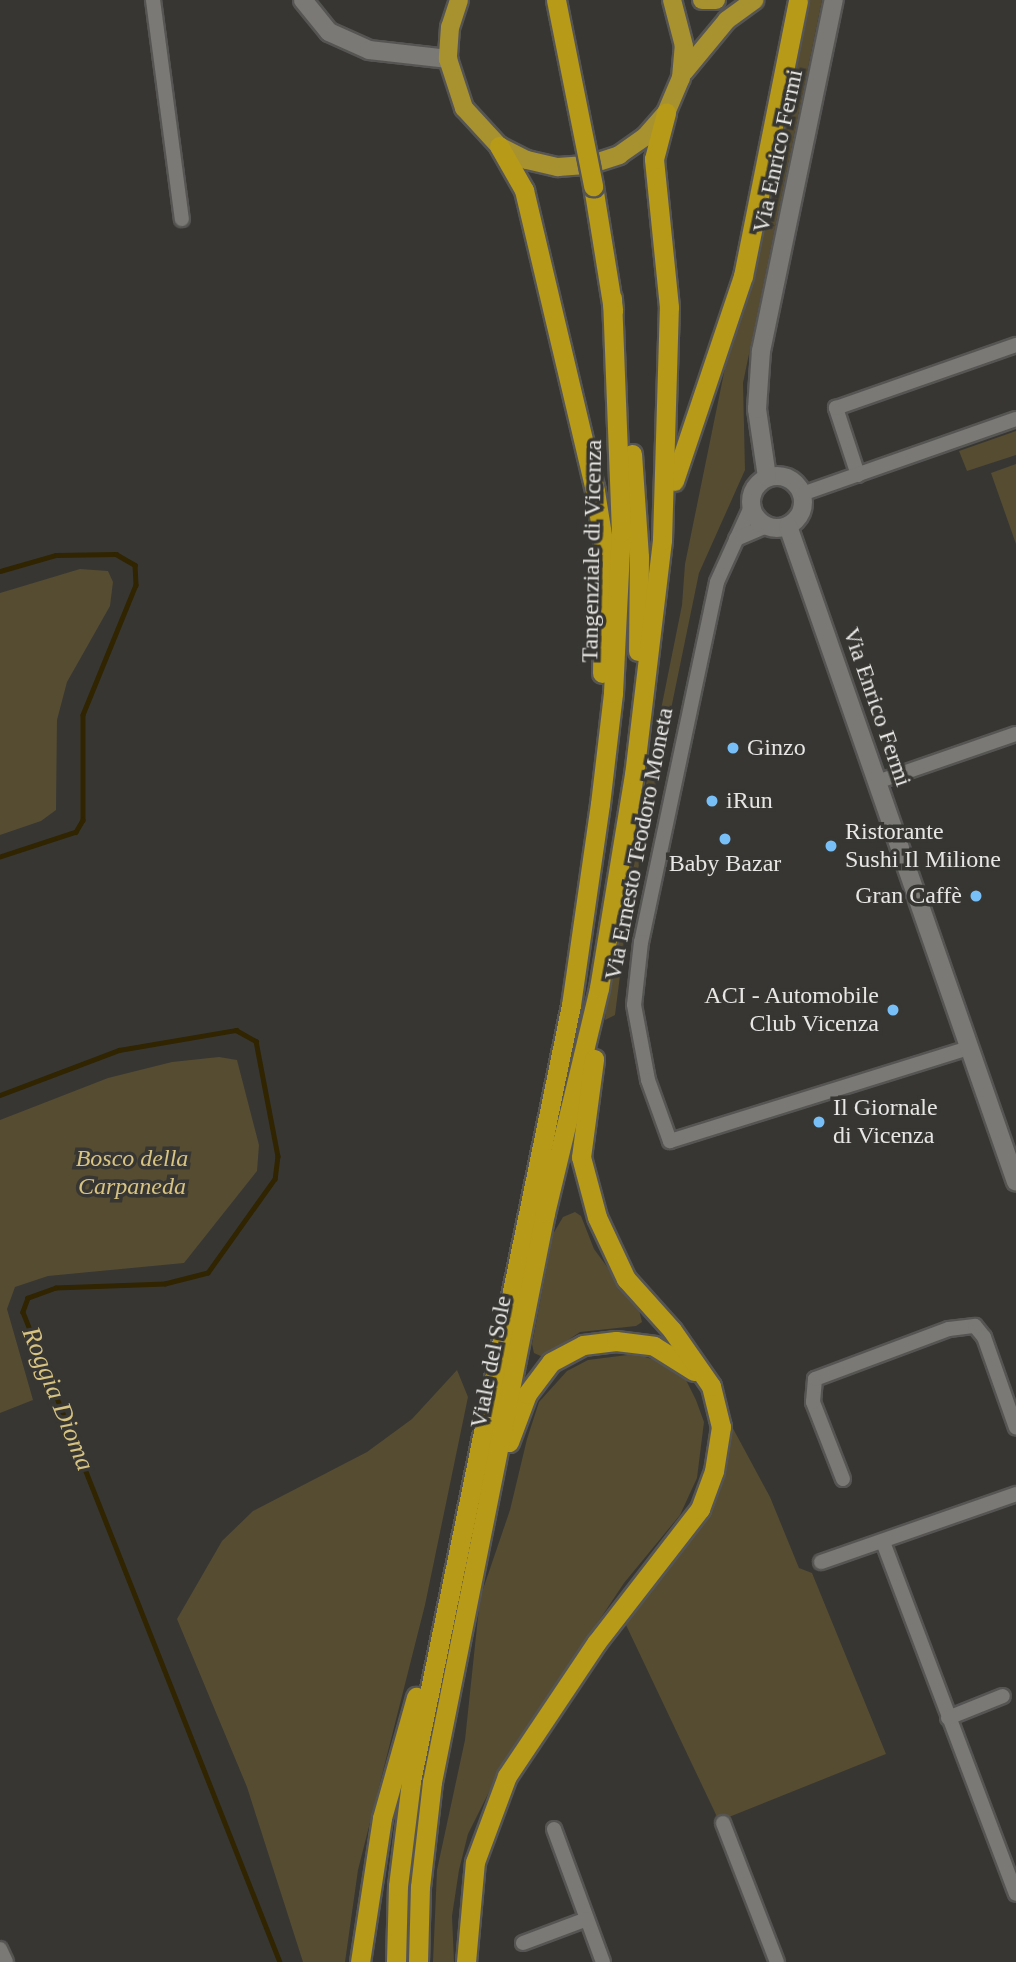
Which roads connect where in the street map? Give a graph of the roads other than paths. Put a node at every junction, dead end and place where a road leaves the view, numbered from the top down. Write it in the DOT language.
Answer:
graph roads {
  1 [pos="153,0"];
  2 [pos="303,0"];
  3 [pos="459,0"];
  4 [pos="556,0"];
  5 [pos="672,0"];
  6 [pos="702,0"];
  7 [pos="716,0"];
  8 [pos="755,0"];
  9 [pos="798,0"];
  10 [pos="834,0"];
  11 [pos="448,59"];
  12 [pos="681,78"];
  13 [pos="666,113"];
  14 [pos="499,146"];
  15 [pos="182,219"];
  16 [pos="612,298"];
  17 [pos="1016,345"];
  18 [pos="1016,419"];
  19 [pos="858,475"];
  20 [pos="767,477"];
  21 [pos="802,494"];
  22 [pos="751,508"];
  23 [pos="766,526"];
  24 [pos="788,526"];
  25 [pos="662,540"];
  26 [pos="735,540"];
  27 [pos="1016,734"];
  28 [pos="634,775"];
  29 [pos="877,782"];
  30 [pos="600,804"];
  31 [pos="599,988"];
  32 [pos="968,1048"];
  33 [pos="1016,1182"];
  34 [pos="710,1386"];
  35 [pos="1016,1428"];
  36 [pos="843,1479"];
  37 [pos="1016,1494"];
  38 [pos="489,1495"];
  39 [pos="883,1542"];
  40 [pos="821,1562"];
  41 [pos="450,1578"];
  42 [pos="1003,1696"];
  43 [pos="948,1718"];
  44 [pos="723,1823"];
  45 [pos="554,1829"];
  46 [pos="1010,1859"];
  47 [pos="1016,1894"];
  48 [pos="587,1919"];
  49 [pos="523,1943"];
  50 [pos="0,1949"];
  51 [pos="6,1962"];
  52 [pos="360,1962"];
  53 [pos="396,1962"];
  54 [pos="418,1962"];
  55 [pos="466,1962"];
  56 [pos="603,1962"];
  57 [pos="777,1962"];
  1 -- 15 [label="street"];
  2 -- 11 [label="street"];
  3 -- 11 [label="main road"];
  4 -- 16 [label="highway, Tangenziale di Vicenza, bridge"];
  5 -- 12 [label="main road"];
  6 -- 7 [label="main road"];
  8 -- 12 [label="main road"];
  9 -- 25 [label="highway"];
  10 -- 20 [label="street, Via Enrico Fermi"];
  11 -- 14 [label="main road"];
  12 -- 13 [label="main road"];
  13 -- 14 [label="main road"];
  13 -- 25 [label="highway"];
  14 -- 30 [label="highway"];
  16 -- 28 [label="highway, Tangenziale di Vicenza"];
  16 -- 30 [label="highway, Tangenziale di Vicenza"];
  17 -- 19 [label="street"];
  18 -- 19 [label="street"];
  19 -- 21 [label="street"];
  20 -- 21 [label="street"];
  20 -- 22 [label="street, Via Ernesto Teodoro Moneta"];
  21 -- 24 [label="street"];
  22 -- 23 [label="street"];
  22 -- 26 [label="street, Via Ernesto Teodoro Moneta"];
  23 -- 24 [label="street"];
  23 -- 26 [label="street"];
  24 -- 29 [label="street, Via Enrico Fermi"];
  25 -- 28 [label="highway"];
  26 -- 32 [label="street, Via Ernesto Teodoro Moneta"];
  27 -- 29 [label="street"];
  28 -- 31 [label="highway, Viale del Sole"];
  29 -- 32 [label="street, Via Enrico Fermi"];
  30 -- 41 [label="highway, Viale del Sole"];
  31 -- 34 [label="highway"];
  31 -- 38 [label="highway, Viale del Sole"];
  32 -- 33 [label="street, Via Enrico Fermi"];
  34 -- 38 [label="highway"];
  34 -- 55 [label="highway"];
  35 -- 36 [label="street"];
  37 -- 39 [label="street"];
  38 -- 54 [label="highway, Viale del Sole"];
  39 -- 40 [label="street"];
  39 -- 43 [label="street"];
  41 -- 52 [label="highway"];
  41 -- 53 [label="highway, Viale del Sole"];
  42 -- 43 [label="street"];
  43 -- 46 [label="street"];
  44 -- 57 [label="street"];
  45 -- 48 [label="street"];
  46 -- 47 [label="street"];
  48 -- 49 [label="street"];
  48 -- 56 [label="street"];
  50 -- 51 [label="street"];
}
